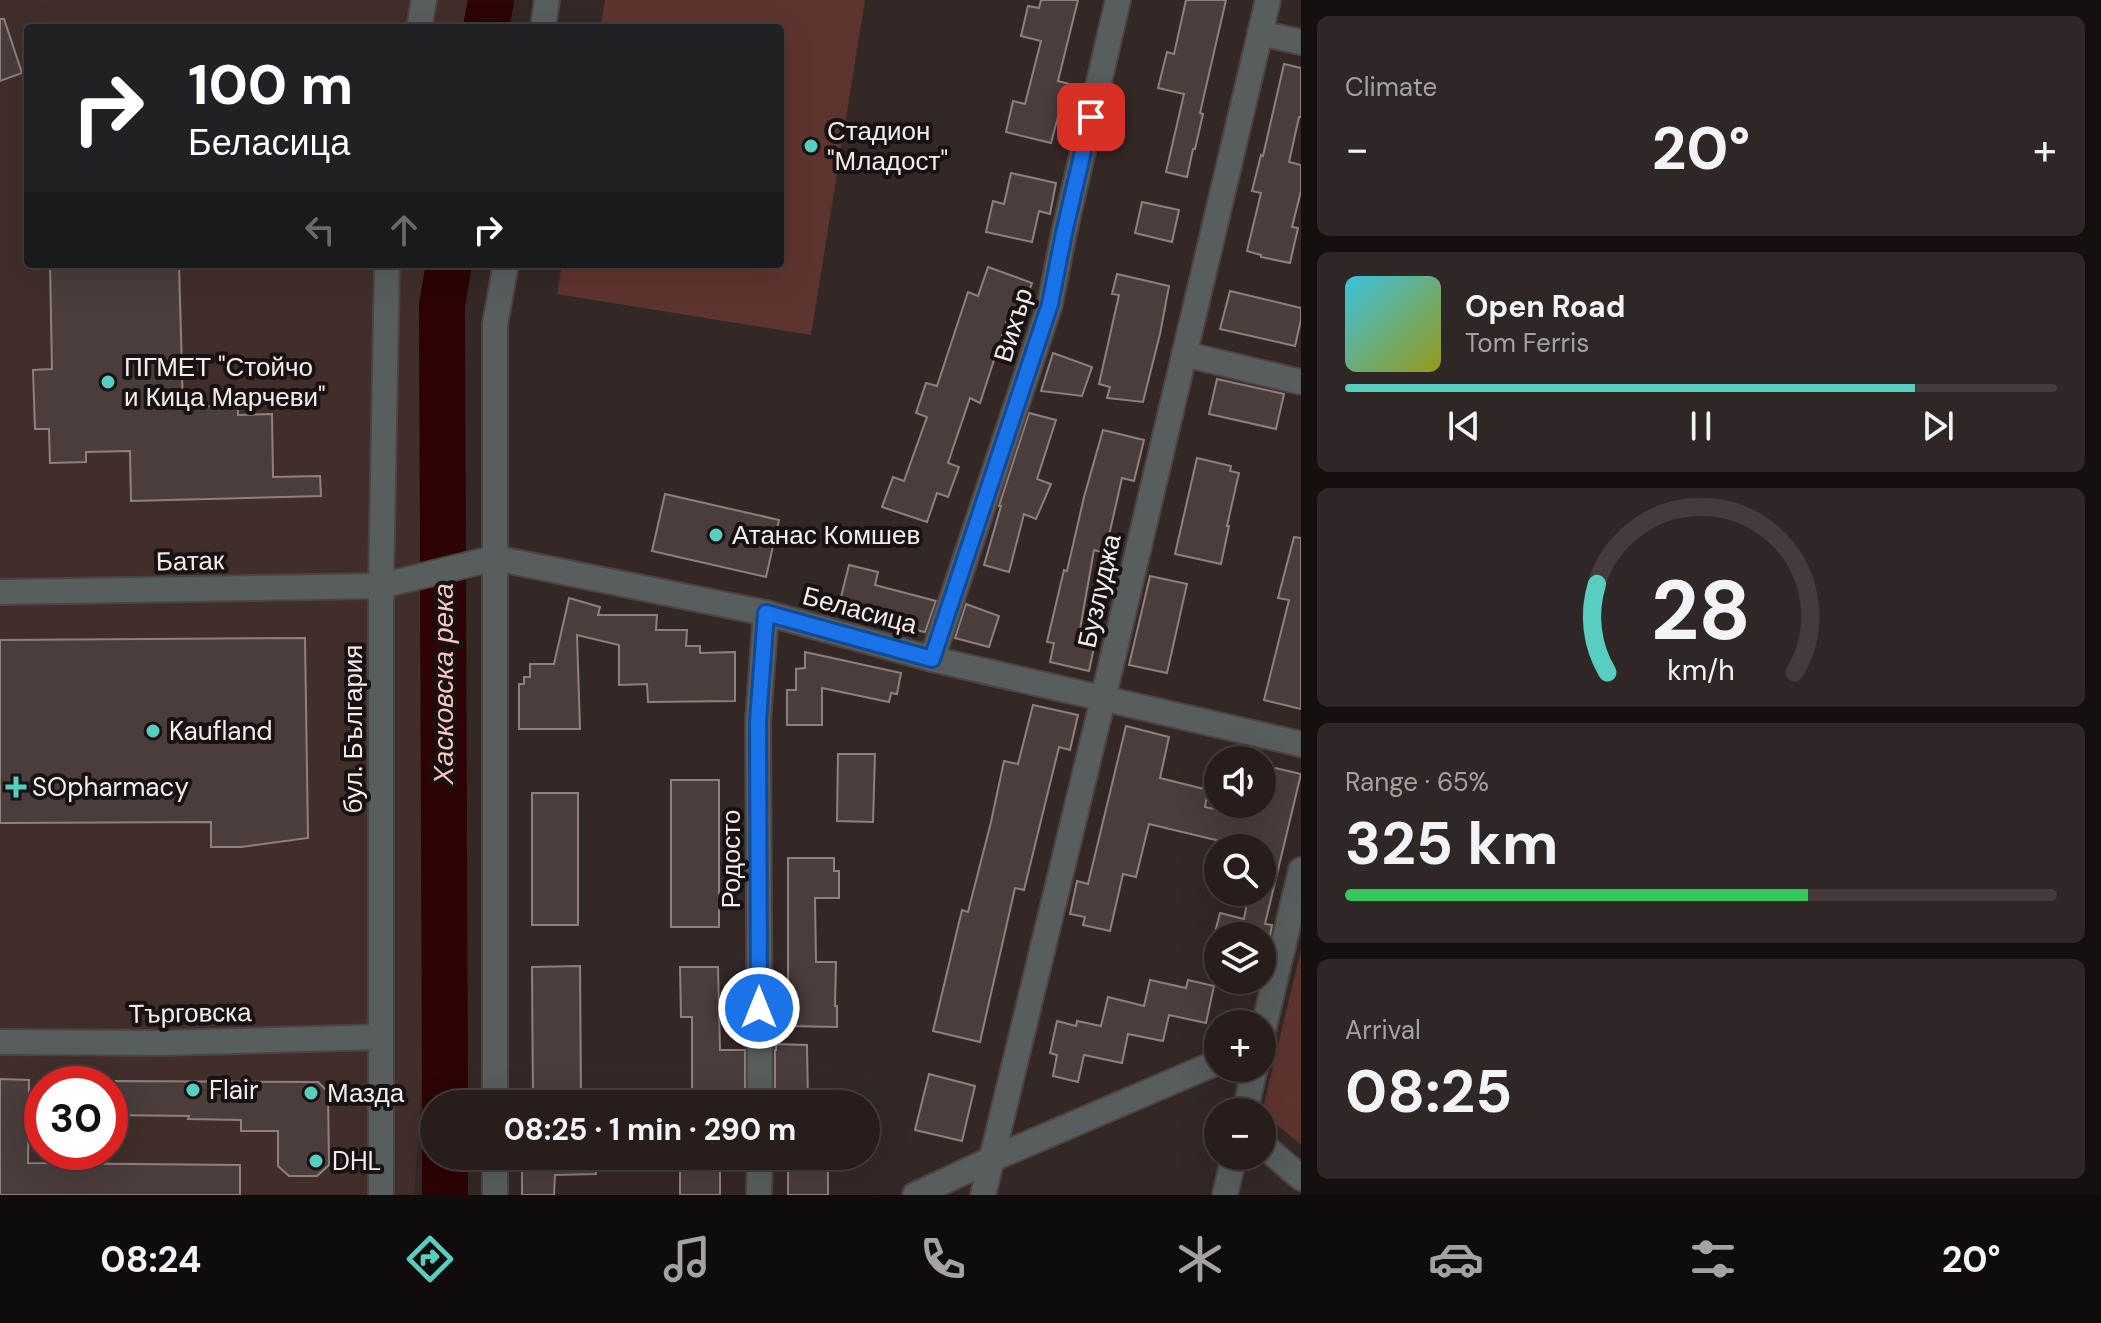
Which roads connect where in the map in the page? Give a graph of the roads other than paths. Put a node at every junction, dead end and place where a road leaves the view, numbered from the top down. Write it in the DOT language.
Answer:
graph roads {
  1 [pos="424,0"];
  2 [pos="547,0"];
  3 [pos="1118,0"];
  4 [pos="1268,0"];
  5 [pos="420,24"];
  6 [pos="544,24"];
  7 [pos="1260,33"];
  8 [pos="1301,42"];
  9 [pos="387,268"];
  10 [pos="505,268"];
  11 [pos="1184,354"];
  12 [pos="1301,382"];
  13 [pos="495,558"];
  14 [pos="381,586"];
  15 [pos="0,592"];
  16 [pos="766,613"];
  17 [pos="932,659"];
  18 [pos="1103,699"];
  19 [pos="1301,744"];
  20 [pos="1301,870"];
  21 [pos="1268,1010"];
  22 [pos="381,1037"];
  23 [pos="0,1042"];
  24 [pos="1204,1068"];
  25 [pos="495,1090"];
  26 [pos="760,1090"];
  27 [pos="1276,1156"];
  28 [pos="992,1159"];
  29 [pos="495,1170"];
  30 [pos="760,1170"];
  31 [pos="1231,1170"];
  32 [pos="1301,1178"];
  33 [pos="381,1195"];
  34 [pos="495,1195"];
  35 [pos="759,1195"];
  36 [pos="915,1195"];
  37 [pos="983,1195"];
  38 [pos="1225,1195"];
  1 -- 5 [label="street"];
  2 -- 6 [label="street"];
  3 -- 17 [label="street, Вихър"];
  4 -- 7 [label="street, Бузлуджа"];
  7 -- 8 [label="street"];
  7 -- 11 [label="street, Бузлуджа"];
  9 -- 14 [label="street, бул. България"];
  10 -- 13 [label="street"];
  11 -- 12 [label="street"];
  11 -- 18 [label="street, Бузлуджа"];
  13 -- 14 [label="street, Батак"];
  13 -- 16 [label="street, Беласица"];
  13 -- 25 [label="street"];
  14 -- 15 [label="street, Батак"];
  14 -- 22 [label="street, бул. България"];
  16 -- 17 [label="street, Беласица"];
  16 -- 26 [label="street, Родосто"];
  17 -- 18 [label="street, Беласица"];
  18 -- 19 [label="street, Беласица"];
  18 -- 28 [label="street, Бузлуджа"];
  20 -- 21 [label="street"];
  22 -- 23 [label="street, Търговска"];
  22 -- 33 [label="street, бул. България"];
  24 -- 28 [label="street"];
  27 -- 32 [label="street"];
  28 -- 36 [label="street"];
  28 -- 37 [label="street, Бузлуджа"];
  29 -- 34 [label="street"];
  30 -- 35 [label="street"];
  31 -- 38 [label="street"];
}
